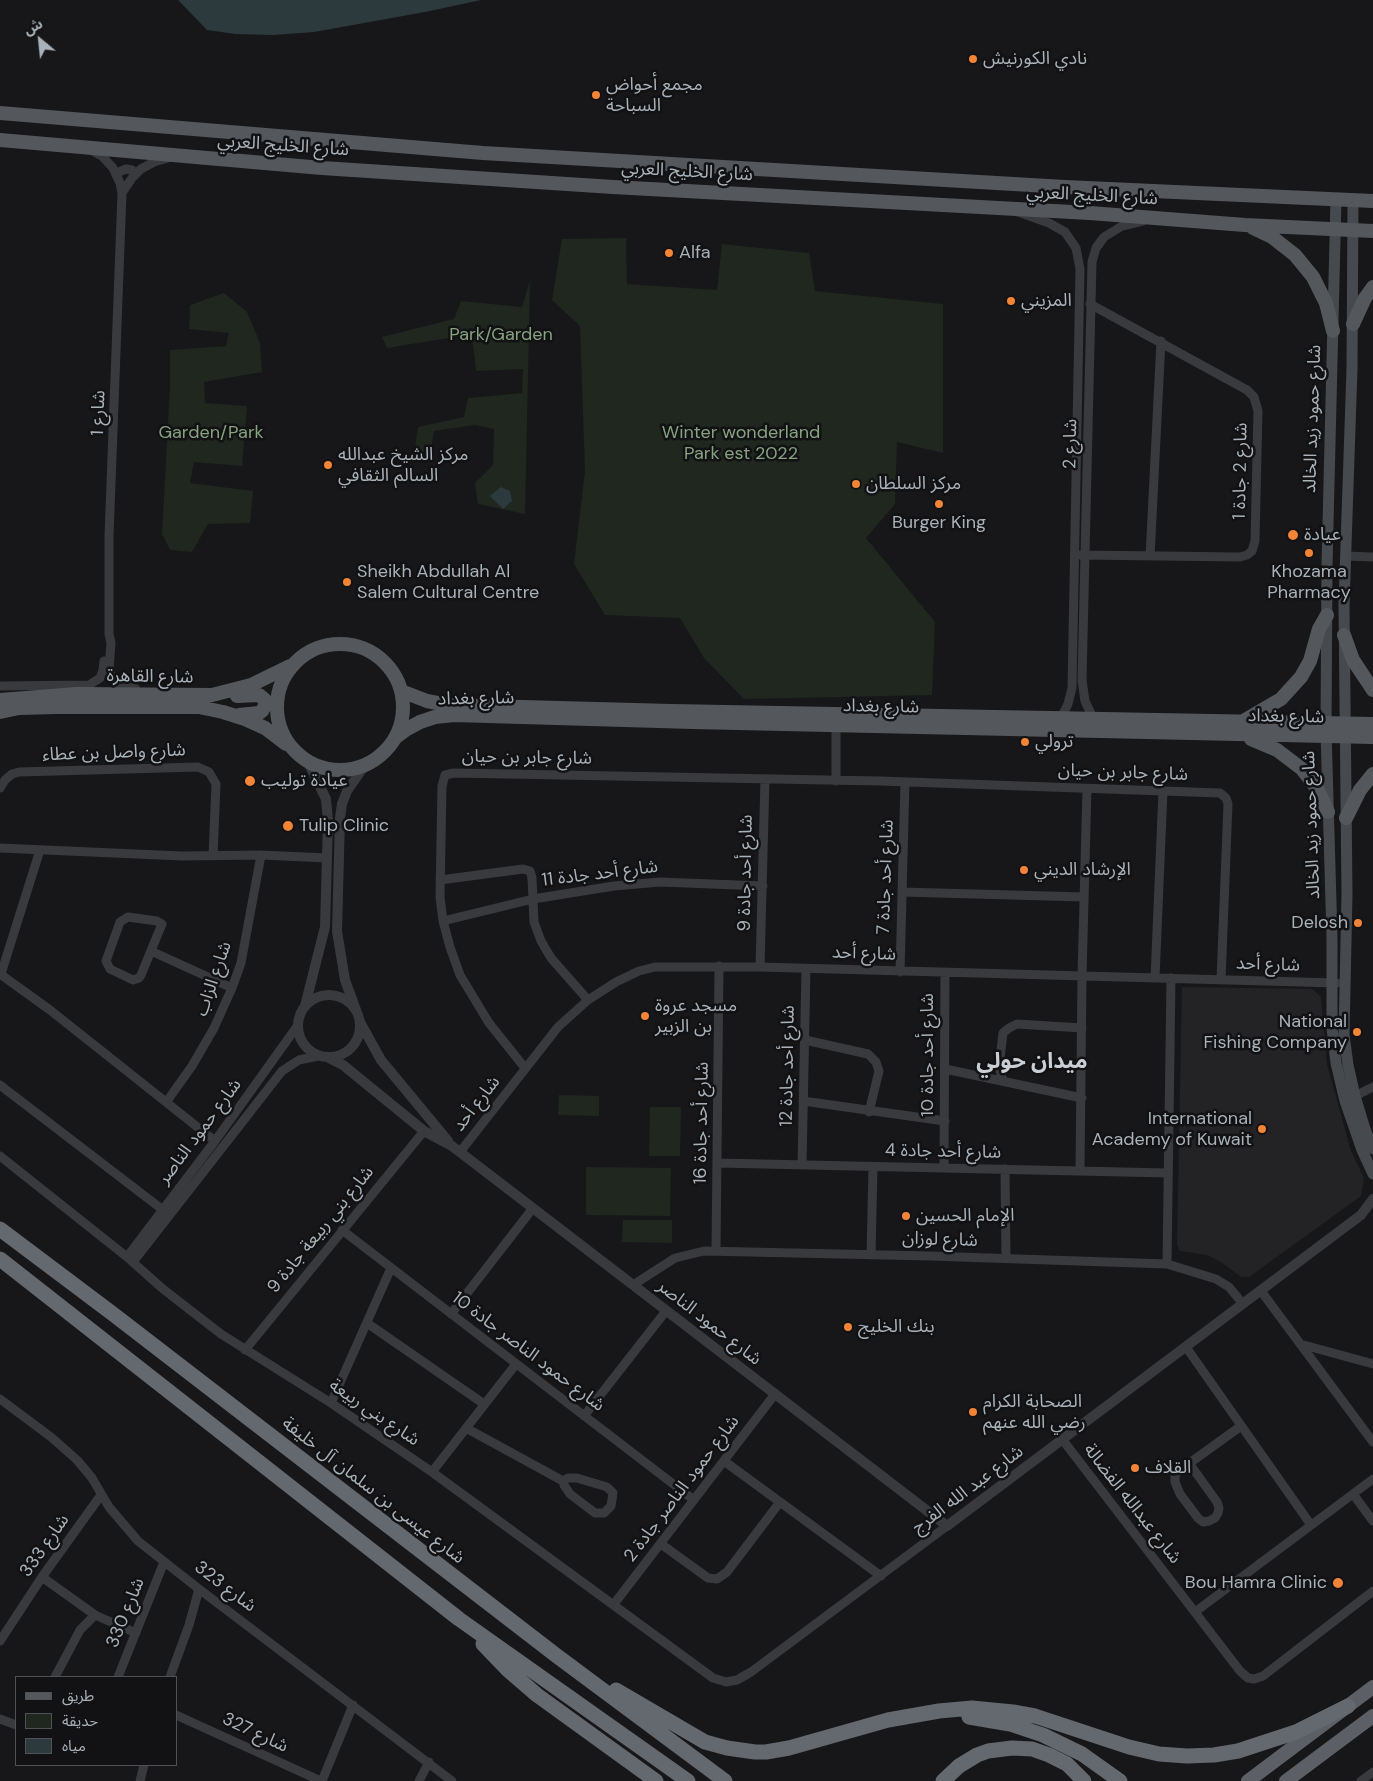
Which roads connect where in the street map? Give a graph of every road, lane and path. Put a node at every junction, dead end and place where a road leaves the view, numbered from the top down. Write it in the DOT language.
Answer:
graph roads {
  1 [pos="0,113"];
  2 [pos="0,140"];
  3 [pos="81,148"];
  4 [pos="174,156"];
  5 [pos="117,174"];
  6 [pos="136,174"];
  7 [pos="122,193"];
  8 [pos="1336,199"];
  9 [pos="1354,200"];
  10 [pos="1373,201"];
  11 [pos="1014,210"];
  12 [pos="1166,219"];
  13 [pos="1245,225"];
  14 [pos="1335,230"];
  15 [pos="1353,230"];
  16 [pos="1373,231"];
  17 [pos="1373,287"];
  18 [pos="1090,307"];
  19 [pos="1080,311"];
  20 [pos="1353,324"];
  21 [pos="1333,331"];
  22 [pos="1160,342"];
  23 [pos="1080,554"];
  24 [pos="1150,556"];
  25 [pos="1345,556"];
  26 [pos="1373,557"];
  27 [pos="1327,615"];
  28 [pos="109,634"];
  29 [pos="1344,635"];
  30 [pos="293,664"];
  31 [pos="0,686"];
  32 [pos="401,690"];
  33 [pos="1373,690"];
  34 [pos="221,694"];
  35 [pos="0,695"];
  36 [pos="167,696"];
  37 [pos="16,698"];
  38 [pos="0,700"];
  39 [pos="57,707"];
  40 [pos="0,712"];
  41 [pos="235,715"];
  42 [pos="0,718"];
  43 [pos="1061,718"];
  44 [pos="1093,718"];
  45 [pos="1243,721"];
  46 [pos="1326,722"];
  47 [pos="1373,724"];
  48 [pos="836,725"];
  49 [pos="1345,730"];
  50 [pos="1233,734"];
  51 [pos="1327,736"];
  52 [pos="1373,737"];
  53 [pos="395,738"];
  54 [pos="291,748"];
  55 [pos="308,762"];
  56 [pos="366,765"];
  57 [pos="1373,774"];
  58 [pos="765,779"];
  59 [pos="836,780"];
  60 [pos="905,782"];
  61 [pos="0,788"];
  62 [pos="1088,789"];
  63 [pos="1163,791"];
  64 [pos="1328,812"];
  65 [pos="1346,818"];
  66 [pos="0,848"];
  67 [pos="40,850"];
  68 [pos="260,855"];
  69 [pos="213,856"];
  70 [pos="327,858"];
  71 [pos="440,880"];
  72 [pos="763,886"];
  73 [pos="902,892"];
  74 [pos="1084,897"];
  75 [pos="532,898"];
  76 [pos="443,921"];
  77 [pos="151,951"];
  78 [pos="719,966"];
  79 [pos="760,967"];
  80 [pos="806,969"];
  81 [pos="900,972"];
  82 [pos="945,973"];
  83 [pos="0,974"];
  84 [pos="1082,976"];
  85 [pos="1155,978"];
  86 [pos="1171,978"];
  87 [pos="1221,980"];
  88 [pos="1332,983"];
  89 [pos="1346,983"];
  90 [pos="232,988"];
  91 [pos="588,1000"];
  92 [pos="305,1006"];
  93 [pos="356,1010"];
  94 [pos="360,1022"];
  95 [pos="298,1025"];
  96 [pos="1082,1028"];
  97 [pos="805,1040"];
  98 [pos="324,1057"];
  99 [pos="525,1068"];
  100 [pos="945,1069"];
  101 [pos="1003,1081"];
  102 [pos="0,1085"];
  103 [pos="1373,1087"];
  104 [pos="1355,1096"];
  105 [pos="1082,1098"];
  106 [pos="167,1101"];
  107 [pos="803,1101"];
  108 [pos="415,1102"];
  109 [pos="868,1112"];
  110 [pos="403,1114"];
  111 [pos="944,1122"];
  112 [pos="424,1131"];
  113 [pos="215,1141"];
  114 [pos="456,1149"];
  115 [pos="1373,1149"];
  116 [pos="0,1156"];
  117 [pos="718,1163"];
  118 [pos="802,1165"];
  119 [pos="873,1167"];
  120 [pos="944,1168"];
  121 [pos="1006,1169"];
  122 [pos="1080,1171"];
  123 [pos="1168,1173"];
  124 [pos="1373,1174"];
  125 [pos="1373,1199"];
  126 [pos="533,1208"];
  127 [pos="163,1210"];
  128 [pos="1373,1213"];
  129 [pos="1362,1215"];
  130 [pos="0,1229"];
  131 [pos="342,1230"];
  132 [pos="716,1250"];
  133 [pos="871,1254"];
  134 [pos="1006,1258"];
  135 [pos="0,1259"];
  136 [pos="130,1260"];
  137 [pos="1167,1264"];
  138 [pos="391,1268"];
  139 [pos="633,1285"];
  140 [pos="1261,1291"];
  141 [pos="1243,1304"];
  142 [pos="666,1310"];
  143 [pos="451,1314"];
  144 [pos="367,1323"];
  145 [pos="1300,1344"];
  146 [pos="1186,1347"];
  147 [pos="244,1350"];
  148 [pos="516,1364"];
  149 [pos="1373,1364"];
  150 [pos="775,1394"];
  151 [pos="1,1402"];
  152 [pos="331,1403"];
  153 [pos="484,1404"];
  154 [pos="584,1416"];
  155 [pos="1241,1426"];
  156 [pos="466,1428"];
  157 [pos="1062,1440"];
  158 [pos="1373,1442"];
  159 [pos="724,1461"];
  160 [pos="1189,1463"];
  161 [pos="432,1472"];
  162 [pos="1373,1479"];
  163 [pos="563,1480"];
  164 [pos="1353,1494"];
  165 [pos="101,1496"];
  166 [pos="694,1500"];
  167 [pos="780,1502"];
  168 [pos="1373,1521"];
  169 [pos="1311,1525"];
  170 [pos="947,1526"];
  171 [pos="661,1544"];
  172 [pos="164,1562"];
  173 [pos="881,1576"];
  174 [pos="42,1577"];
  175 [pos="199,1589"];
  176 [pos="1373,1591"];
  177 [pos="614,1604"];
  178 [pos="1195,1612"];
  179 [pos="96,1615"];
  180 [pos="459,1619"];
  181 [pos="136,1633"];
  182 [pos="0,1641"];
  183 [pos="557,1656"];
  184 [pos="56,1676"];
  185 [pos="118,1676"];
  186 [pos="170,1676"];
  187 [pos="737,1680"];
  188 [pos="1373,1687"];
  189 [pos="353,1705"];
  190 [pos="1348,1706"];
  191 [pos="912,1715"];
  192 [pos="178,1716"];
  193 [pos="1371,1718"];
  194 [pos="0,1719"];
  195 [pos="15,1725"];
  196 [pos="429,1762"];
  197 [pos="144,1766"];
  198 [pos="1373,1772"];
  199 [pos="140,1781"];
  200 [pos="322,1781"];
  201 [pos="419,1781"];
  202 [pos="452,1781"];
  203 [pos="656,1781"];
  204 [pos="688,1781"];
  205 [pos="725,1781"];
  206 [pos="944,1781"];
  207 [pos="1084,1781"];
  208 [pos="1120,1781"];
  209 [pos="1248,1781"];
  210 [pos="1286,1781"];
  211 [pos="1295,1781"];
  212 [pos="1361,1781"];
  1 -- 8 [label="main road, شارع الخليج العربي"];
  2 -- 3 [label="main road, شارع الخليج العربي"];
  3 -- 4 [label="main road, شارع الخليج العربي"];
  3 -- 5 [label="street, شارع 1"];
  4 -- 6 [label="street"];
  4 -- 11 [label="main road, شارع الخليج العربي"];
  5 -- 6 [label="street"];
  5 -- 7 [label="street, شارع 1"];
  6 -- 7 [label="street"];
  7 -- 28 [label="street, شارع 1"];
  8 -- 9 [label="main road, شارع الخليج العربي"];
  8 -- 14 [label="main road, شارع حمود زيد الخالد"];
  9 -- 10 [label="main road, شارع الخليج العربي"];
  9 -- 15 [label="main road, شارع حمود زيد الخالد"];
  11 -- 12 [label="main road, شارع الخليج العربي"];
  11 -- 19 [label="street, شارع 2"];
  12 -- 13 [label="main road, شارع الخليج العربي"];
  12 -- 18 [label="street, شارع 2"];
  13 -- 14 [label="main road, شارع الخليج العربي"];
  13 -- 21 [label="main road"];
  14 -- 15 [label="main road, شارع الخليج العربي"];
  14 -- 21 [label="main road, شارع حمود زيد الخالد"];
  15 -- 16 [label="main road, شارع الخليج العربي"];
  15 -- 20 [label="main road, شارع حمود زيد الخالد"];
  17 -- 20 [label="main road"];
  18 -- 19 [label="street"];
  18 -- 22 [label="street, شارع 2 جادة 1"];
  18 -- 23 [label="street, شارع 2"];
  19 -- 23 [label="street, شارع 2"];
  20 -- 25 [label="main road, شارع حمود زيد الخالد"];
  21 -- 27 [label="main road, شارع حمود زيد الخالد"];
  22 -- 24 [label="street"];
  22 -- 24 [label="street, شارع 2 جادة 1"];
  23 -- 24 [label="street, شارع 2 جادة 1"];
  23 -- 43 [label="street, شارع 2"];
  23 -- 44 [label="street, شارع 2"];
  25 -- 26 [label="street"];
  25 -- 29 [label="main road, شارع حمود زيد الخالد"];
  27 -- 45 [label="main road"];
  27 -- 46 [label="main road, شارع حمود زيد الخالد"];
  28 -- 31 [label="street, شارع 1"];
  28 -- 36 [label="street, شارع 1"];
  29 -- 33 [label="main road"];
  29 -- 49 [label="main road, شارع حمود زيد الخالد"];
  30 -- 32 [label="main road"];
  30 -- 34 [label="main road, شارع القاهرة"];
  30 -- 54 [label="main road"];
  32 -- 43 [label="main road, شارع بغداد"];
  32 -- 53 [label="main road"];
  34 -- 36 [label="main road, شارع القاهرة"];
  34 -- 41 [label="main road"];
  35 -- 37 [label="main road"];
  36 -- 37 [label="main road, شارع القاهرة"];
  37 -- 38 [label="main road, شارع القاهرة"];
  39 -- 40 [label="main road, شارع القاهرة"];
  39 -- 41 [label="main road, شارع القاهرة"];
  39 -- 42 [label="main road, شارع القاهرة"];
  41 -- 54 [label="main road, شارع القاهرة"];
  43 -- 44 [label="main road, شارع بغداد"];
  44 -- 45 [label="main road, شارع بغداد"];
  45 -- 46 [label="main road, شارع بغداد"];
  46 -- 49 [label="main road, شارع بغداد"];
  46 -- 51 [label="main road, شارع حمود زيد الخالد"];
  47 -- 49 [label="main road, شارع بغداد"];
  48 -- 50 [label="main road, شارع بغداد"];
  48 -- 53 [label="main road, شارع بغداد"];
  48 -- 59 [label="street"];
  49 -- 51 [label="main road, شارع بغداد"];
  49 -- 52 [label="main road, شارع بغداد"];
  49 -- 65 [label="main road, شارع حمود زيد الخالد"];
  50 -- 51 [label="main road, شارع بغداد"];
  50 -- 64 [label="main road"];
  51 -- 64 [label="main road, شارع حمود زيد الخالد"];
  53 -- 56 [label="main road"];
  54 -- 55 [label="main road"];
  55 -- 56 [label="main road"];
  55 -- 70 [label="street"];
  56 -- 93 [label="street"];
  57 -- 65 [label="main road"];
  58 -- 59 [label="street, شارع جابر بن حيان"];
  58 -- 71 [label="street, شارع جابر بن حيان"];
  58 -- 72 [label="street, شارع أحد جادة 9"];
  59 -- 60 [label="street, شارع جابر بن حيان"];
  60 -- 62 [label="street, شارع جابر بن حيان"];
  60 -- 73 [label="street, شارع أحد جادة 7"];
  61 -- 69 [label="street, شارع واصل بن عطاء"];
  62 -- 63 [label="street, شارع جابر بن حيان"];
  62 -- 74 [label="street"];
  63 -- 85 [label="street"];
  63 -- 87 [label="street, شارع جابر بن حيان"];
  64 -- 88 [label="main road, شارع حمود زيد الخالد"];
  65 -- 89 [label="main road, شارع حمود زيد الخالد"];
  66 -- 67 [label="street"];
  67 -- 69 [label="street"];
  67 -- 83 [label="street"];
  68 -- 69 [label="street"];
  68 -- 70 [label="street"];
  68 -- 90 [label="street, شارع الزاب"];
  70 -- 92 [label="street"];
  71 -- 75 [label="street"];
  71 -- 76 [label="street, شارع جابر بن حيان"];
  72 -- 75 [label="street, شارع أحد جادة 11"];
  72 -- 79 [label="street, شارع أحد جادة 9"];
  73 -- 74 [label="street"];
  73 -- 81 [label="street, شارع أحد جادة 7"];
  74 -- 84 [label="street"];
  75 -- 76 [label="street, شارع أحد جادة 11"];
  75 -- 91 [label="street"];
  76 -- 99 [label="street, شارع جابر بن حيان"];
  77 -- 77 [label="street"];
  77 -- 90 [label="street"];
  78 -- 79 [label="street, شارع أحد"];
  78 -- 91 [label="street, شارع أحد"];
  78 -- 117 [label="street, شارع أحد جادة 16"];
  79 -- 80 [label="street, شارع أحد"];
  80 -- 81 [label="street, شارع أحد"];
  80 -- 97 [label="street, شارع أحد جادة 12"];
  81 -- 82 [label="street, شارع أحد"];
  82 -- 84 [label="street, شارع أحد"];
  82 -- 100 [label="street, شارع أحد جادة 10"];
  83 -- 106 [label="street"];
  84 -- 85 [label="street, شارع أحد"];
  84 -- 96 [label="street"];
  85 -- 86 [label="street, شارع أحد"];
  86 -- 87 [label="street, شارع أحد"];
  86 -- 123 [label="street"];
  87 -- 88 [label="street, شارع أحد"];
  88 -- 89 [label="street, شارع أحد"];
  88 -- 124 [label="main road, شارع حمود زيد الخالد"];
  89 -- 104 [label="main road, شارع حمود زيد الخالد"];
  90 -- 106 [label="street, شارع الزاب"];
  91 -- 99 [label="street, شارع أحد"];
  92 -- 93 [label="street"];
  92 -- 95 [label="street"];
  93 -- 94 [label="street"];
  94 -- 98 [label="street"];
  94 -- 108 [label="street, شارع حمود الناصر"];
  95 -- 98 [label="street"];
  95 -- 113 [label="street, شارع حمود الناصر"];
  96 -- 101 [label="street"];
  96 -- 105 [label="street"];
  97 -- 107 [label="street, شارع أحد جادة 12"];
  97 -- 109 [label="street"];
  98 -- 110 [label="street, شارع حمود الناصر"];
  98 -- 136 [label="street, شارع حمود الناصر"];
  99 -- 114 [label="street, شارع أحد"];
  100 -- 101 [label="street"];
  100 -- 111 [label="street, شارع أحد جادة 10"];
  101 -- 105 [label="street"];
  102 -- 127 [label="street"];
  103 -- 104 [label="street"];
  104 -- 115 [label="main road, شارع حمود زيد الخالد"];
  105 -- 122 [label="street"];
  106 -- 113 [label="street"];
  107 -- 109 [label="street"];
  107 -- 118 [label="street, شارع أحد جادة 12"];
  108 -- 110 [label="street"];
  108 -- 114 [label="street, شارع حمود الناصر"];
  109 -- 111 [label="street"];
  110 -- 112 [label="street, شارع حمود الناصر"];
  111 -- 120 [label="street, شارع أحد جادة 10"];
  112 -- 114 [label="street, شارع حمود الناصر"];
  112 -- 131 [label="street, شارع بني ربيعة جادة 9"];
  113 -- 127 [label="street, شارع حمود الناصر"];
  114 -- 126 [label="street, شارع حمود الناصر"];
  116 -- 136 [label="street, شارع بني ربيعة"];
  117 -- 118 [label="street, شارع أحد جادة 4"];
  117 -- 132 [label="street, شارع أحد جادة 16"];
  118 -- 119 [label="street, شارع أحد جادة 4"];
  119 -- 120 [label="street, شارع أحد جادة 4"];
  119 -- 133 [label="street"];
  120 -- 121 [label="street, شارع أحد جادة 4"];
  121 -- 122 [label="street, شارع أحد جادة 4"];
  121 -- 134 [label="street"];
  122 -- 123 [label="street, شارع أحد جادة 4"];
  123 -- 137 [label="street"];
  125 -- 129 [label="street, شارع عبد الله الفرج"];
  126 -- 139 [label="street, شارع حمود الناصر"];
  126 -- 143 [label="street"];
  127 -- 136 [label="street, شارع حمود الناصر"];
  128 -- 129 [label="street, شارع عبد الله الفرج"];
  129 -- 140 [label="street, شارع عبد الله الفرج"];
  130 -- 183 [label="highway, شارع عيسى بن سلمان آل خليفة"];
  131 -- 138 [label="street, شارع حمود الناصر جادة 10"];
  131 -- 147 [label="street, شارع بني ربيعة جادة 9"];
  132 -- 133 [label="street, شارع لوزان"];
  132 -- 139 [label="street, شارع لوزان"];
  133 -- 134 [label="street, شارع لوزان"];
  134 -- 137 [label="street, شارع لوزان"];
  135 -- 180 [label="highway"];
  136 -- 147 [label="street, شارع بني ربيعة"];
  137 -- 141 [label="street, شارع لوزان"];
  138 -- 143 [label="street, شارع حمود الناصر جادة 10"];
  138 -- 144 [label="street"];
  139 -- 142 [label="street, شارع حمود الناصر"];
  140 -- 141 [label="street, شارع عبد الله الفرج"];
  140 -- 145 [label="street"];
  141 -- 146 [label="street, شارع عبد الله الفرج"];
  142 -- 150 [label="street, شارع حمود الناصر"];
  142 -- 154 [label="street"];
  143 -- 148 [label="street, شارع حمود الناصر جادة 10"];
  144 -- 152 [label="street"];
  144 -- 153 [label="street"];
  145 -- 149 [label="street"];
  145 -- 158 [label="street"];
  146 -- 155 [label="street"];
  146 -- 157 [label="street, شارع عبد الله الفرج"];
  147 -- 152 [label="street, شارع بني ربيعة"];
  148 -- 153 [label="street"];
  148 -- 154 [label="street, شارع حمود الناصر جادة 10"];
  150 -- 159 [label="street, شارع حمود الناصر جادة 2"];
  150 -- 170 [label="street, شارع حمود الناصر"];
  151 -- 165 [label="street, شارع 323"];
  152 -- 161 [label="street, شارع بني ربيعة"];
  153 -- 156 [label="street"];
  154 -- 166 [label="street, شارع حمود الناصر جادة 10"];
  155 -- 160 [label="street"];
  155 -- 169 [label="street"];
  156 -- 161 [label="street"];
  156 -- 163 [label="street"];
  157 -- 170 [label="street, شارع عبد الله الفرج"];
  157 -- 178 [label="street, شارع عبدالله الفضالة"];
  159 -- 166 [label="street, شارع حمود الناصر جادة 2"];
  159 -- 167 [label="street"];
  160 -- 160 [label="street"];
  161 -- 177 [label="street, شارع بني ربيعة"];
  162 -- 164 [label="street"];
  163 -- 163 [label="street"];
  164 -- 168 [label="street"];
  164 -- 169 [label="street"];
  165 -- 172 [label="street, شارع 323"];
  165 -- 174 [label="street, شارع 333"];
  166 -- 171 [label="street, شارع حمود الناصر جادة 2"];
  167 -- 171 [label="street"];
  167 -- 173 [label="street"];
  169 -- 178 [label="street"];
  170 -- 173 [label="street, شارع عبد الله الفرج"];
  171 -- 177 [label="street, شارع حمود الناصر جادة 2"];
  172 -- 175 [label="street, شارع 323"];
  172 -- 181 [label="street, شارع 330"];
  173 -- 187 [label="street, شارع عبد الله الفرج"];
  174 -- 179 [label="street"];
  174 -- 182 [label="street, شارع 333"];
  175 -- 186 [label="street"];
  175 -- 189 [label="street, شارع 323"];
  176 -- 178 [label="street, شارع عبدالله الفضالة"];
  177 -- 187 [label="street, شارع بني ربيعة"];
  179 -- 181 [label="street"];
  179 -- 184 [label="street"];
  180 -- 203 [label="highway"];
  180 -- 204 [label="highway"];
  181 -- 185 [label="street, شارع 330"];
  183 -- 191 [label="highway"];
  183 -- 205 [label="highway, شارع عيسى بن سلمان آل خليفة"];
  188 -- 190 [label="highway"];
  189 -- 196 [label="street, شارع 323"];
  189 -- 200 [label="street"];
  190 -- 191 [label="highway"];
  190 -- 209 [label="highway"];
  191 -- 208 [label="highway"];
  192 -- 200 [label="street, شارع 327"];
  193 -- 210 [label="highway"];
  193 -- 211 [label="highway"];
  194 -- 195 [label="street"];
  196 -- 201 [label="street"];
  196 -- 202 [label="street, شارع 323"];
  197 -- 199 [label="street"];
  198 -- 212 [label="street"];
  206 -- 207 [label="highway"];
}
